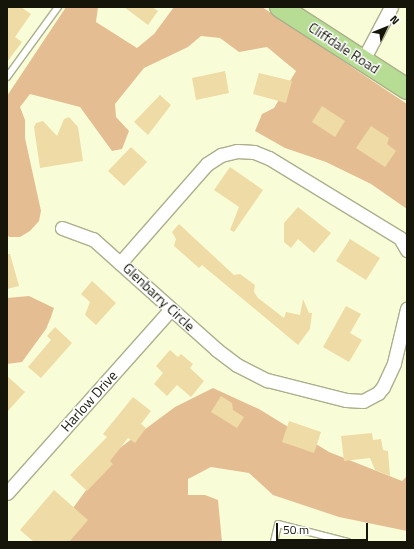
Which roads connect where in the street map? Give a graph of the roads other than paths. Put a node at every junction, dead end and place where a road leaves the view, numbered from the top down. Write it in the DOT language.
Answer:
graph roads {
  1 [pos="58,7"];
  2 [pos="280,7"];
  3 [pos="392,7"];
  4 [pos="363,60"];
  5 [pos="7,77"];
  6 [pos="407,89"];
  7 [pos="62,228"];
  8 [pos="407,250"];
  9 [pos="120,263"];
  10 [pos="407,309"];
  11 [pos="171,310"];
  12 [pos="7,493"];
  13 [pos="274,542"];
  14 [pos="348,542"];
  1 -- 5 [label="lane"];
  2 -- 4 [label="main road, Cliffdale Road"];
  3 -- 4 [label="street"];
  4 -- 6 [label="main road, Cliffdale Road"];
  7 -- 9 [label="street"];
  8 -- 9 [label="street, Glenbarry Circle"];
  9 -- 11 [label="street, Glenbarry Circle"];
  10 -- 11 [label="street, Glenbarry Circle"];
  11 -- 12 [label="street, Harlow Drive"];
  13 -- 14 [label="lane"];
}
